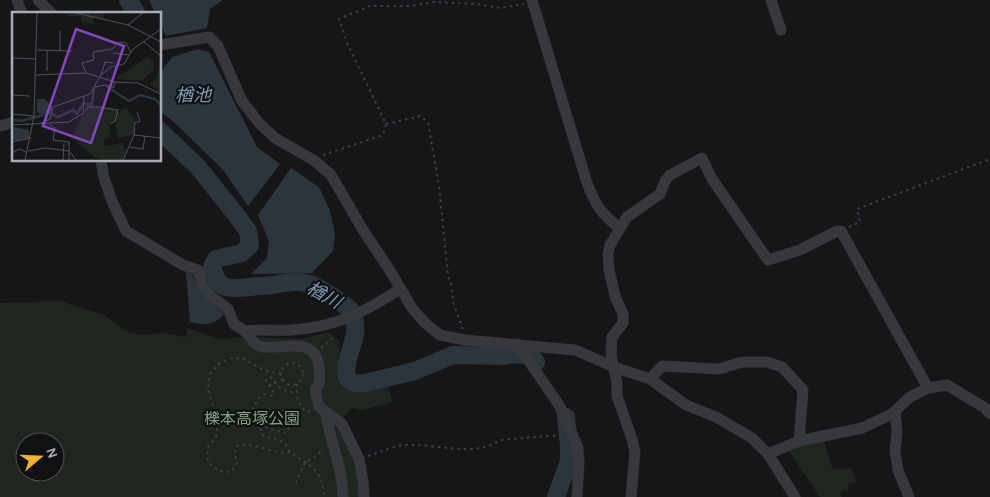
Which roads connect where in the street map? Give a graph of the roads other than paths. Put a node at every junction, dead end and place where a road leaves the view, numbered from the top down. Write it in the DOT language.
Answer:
graph roads {
  1 [pos="16,0"];
  2 [pos="38,0"];
  3 [pos="771,0"];
  4 [pos="532,1"];
  5 [pos="21,12"];
  6 [pos="50,12"];
  7 [pos="781,30"];
  8 [pos="161,45"];
  9 [pos="101,161"];
  10 [pos="619,228"];
  11 [pos="400,289"];
  12 [pos="245,331"];
  13 [pos="517,344"];
  14 [pos="614,367"];
  15 [pos="650,379"];
  16 [pos="928,388"];
  17 [pos="323,410"];
  18 [pos="895,411"];
  19 [pos="990,414"];
  20 [pos="799,441"];
  21 [pos="768,454"];
  22 [pos="343,497"];
  23 [pos="364,497"];
  24 [pos="577,497"];
  25 [pos="631,497"];
  26 [pos="795,497"];
  27 [pos="909,497"];
  1 -- 5 [label="street"];
  2 -- 6 [label="street"];
  3 -- 7 [label="street"];
  4 -- 10 [label="street"];
  8 -- 11 [label="street"];
  9 -- 12 [label="street"];
  10 -- 14 [label="street"];
  10 -- 16 [label="street"];
  11 -- 12 [label="street"];
  11 -- 13 [label="street"];
  12 -- 17 [label="street"];
  13 -- 14 [label="street"];
  13 -- 24 [label="street"];
  14 -- 15 [label="street"];
  14 -- 25 [label="street"];
  15 -- 20 [label="street"];
  15 -- 21 [label="street"];
  16 -- 18 [label="street"];
  16 -- 19 [label="street"];
  17 -- 22 [label="street"];
  17 -- 23 [label="street"];
  18 -- 20 [label="street"];
  18 -- 27 [label="street"];
  20 -- 21 [label="street"];
  21 -- 26 [label="street"];
}
